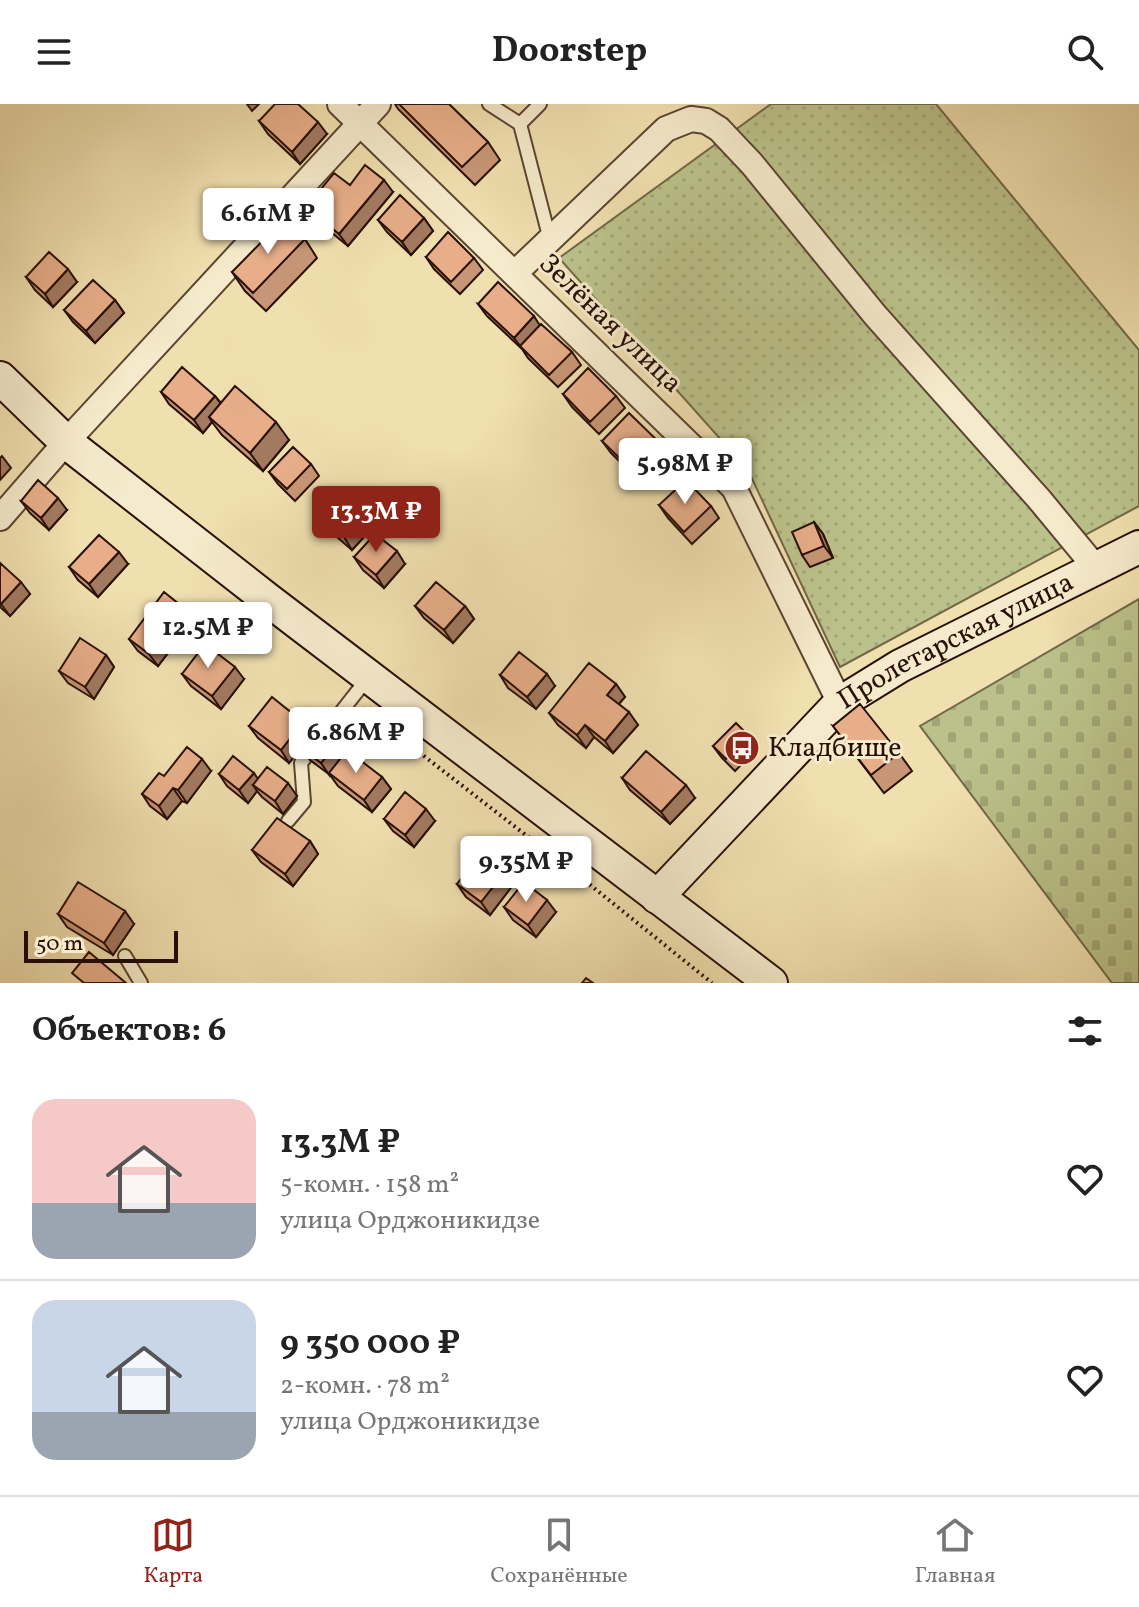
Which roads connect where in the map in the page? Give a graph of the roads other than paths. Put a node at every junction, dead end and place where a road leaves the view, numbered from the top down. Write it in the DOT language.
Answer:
graph roads {
  1 [pos="340,104"];
  2 [pos="378,104"];
  3 [pos="489,104"];
  4 [pos="540,104"];
  5 [pos="362,123"];
  6 [pos="520,124"];
  7 [pos="550,240"];
  8 [pos="515,273"];
  9 [pos="0,378"];
  10 [pos="66,442"];
  11 [pos="0,518"];
  12 [pos="1139,547"];
  13 [pos="1096,568"];
  14 [pos="369,676"];
  15 [pos="840,703"];
  16 [pos="288,821"];
  17 [pos="657,897"];
  18 [pos="125,956"];
  19 [pos="141,983"];
  20 [pos="771,983"];
  1 -- 5 [label="street, Зелёная улица"];
  2 -- 5 [label="street"];
  3 -- 6 [label="lane"];
  4 -- 6 [label="lane"];
  5 -- 8 [label="street, Зелёная улица"];
  5 -- 10 [label="street"];
  6 -- 7 [label="lane"];
  7 -- 8 [label="street"];
  7 -- 13 [label="street"];
  8 -- 15 [label="street, Зелёная улица"];
  9 -- 10 [label="main road"];
  10 -- 11 [label="street"];
  10 -- 14 [label="main road"];
  12 -- 13 [label="main road, Пролетарская улица"];
  13 -- 15 [label="main road, Пролетарская улица"];
  14 -- 16 [label="lane"];
  14 -- 17 [label="main road"];
  15 -- 17 [label="main road, Пролетарская улица"];
  17 -- 20 [label="main road"];
  18 -- 19 [label="lane"];
}
